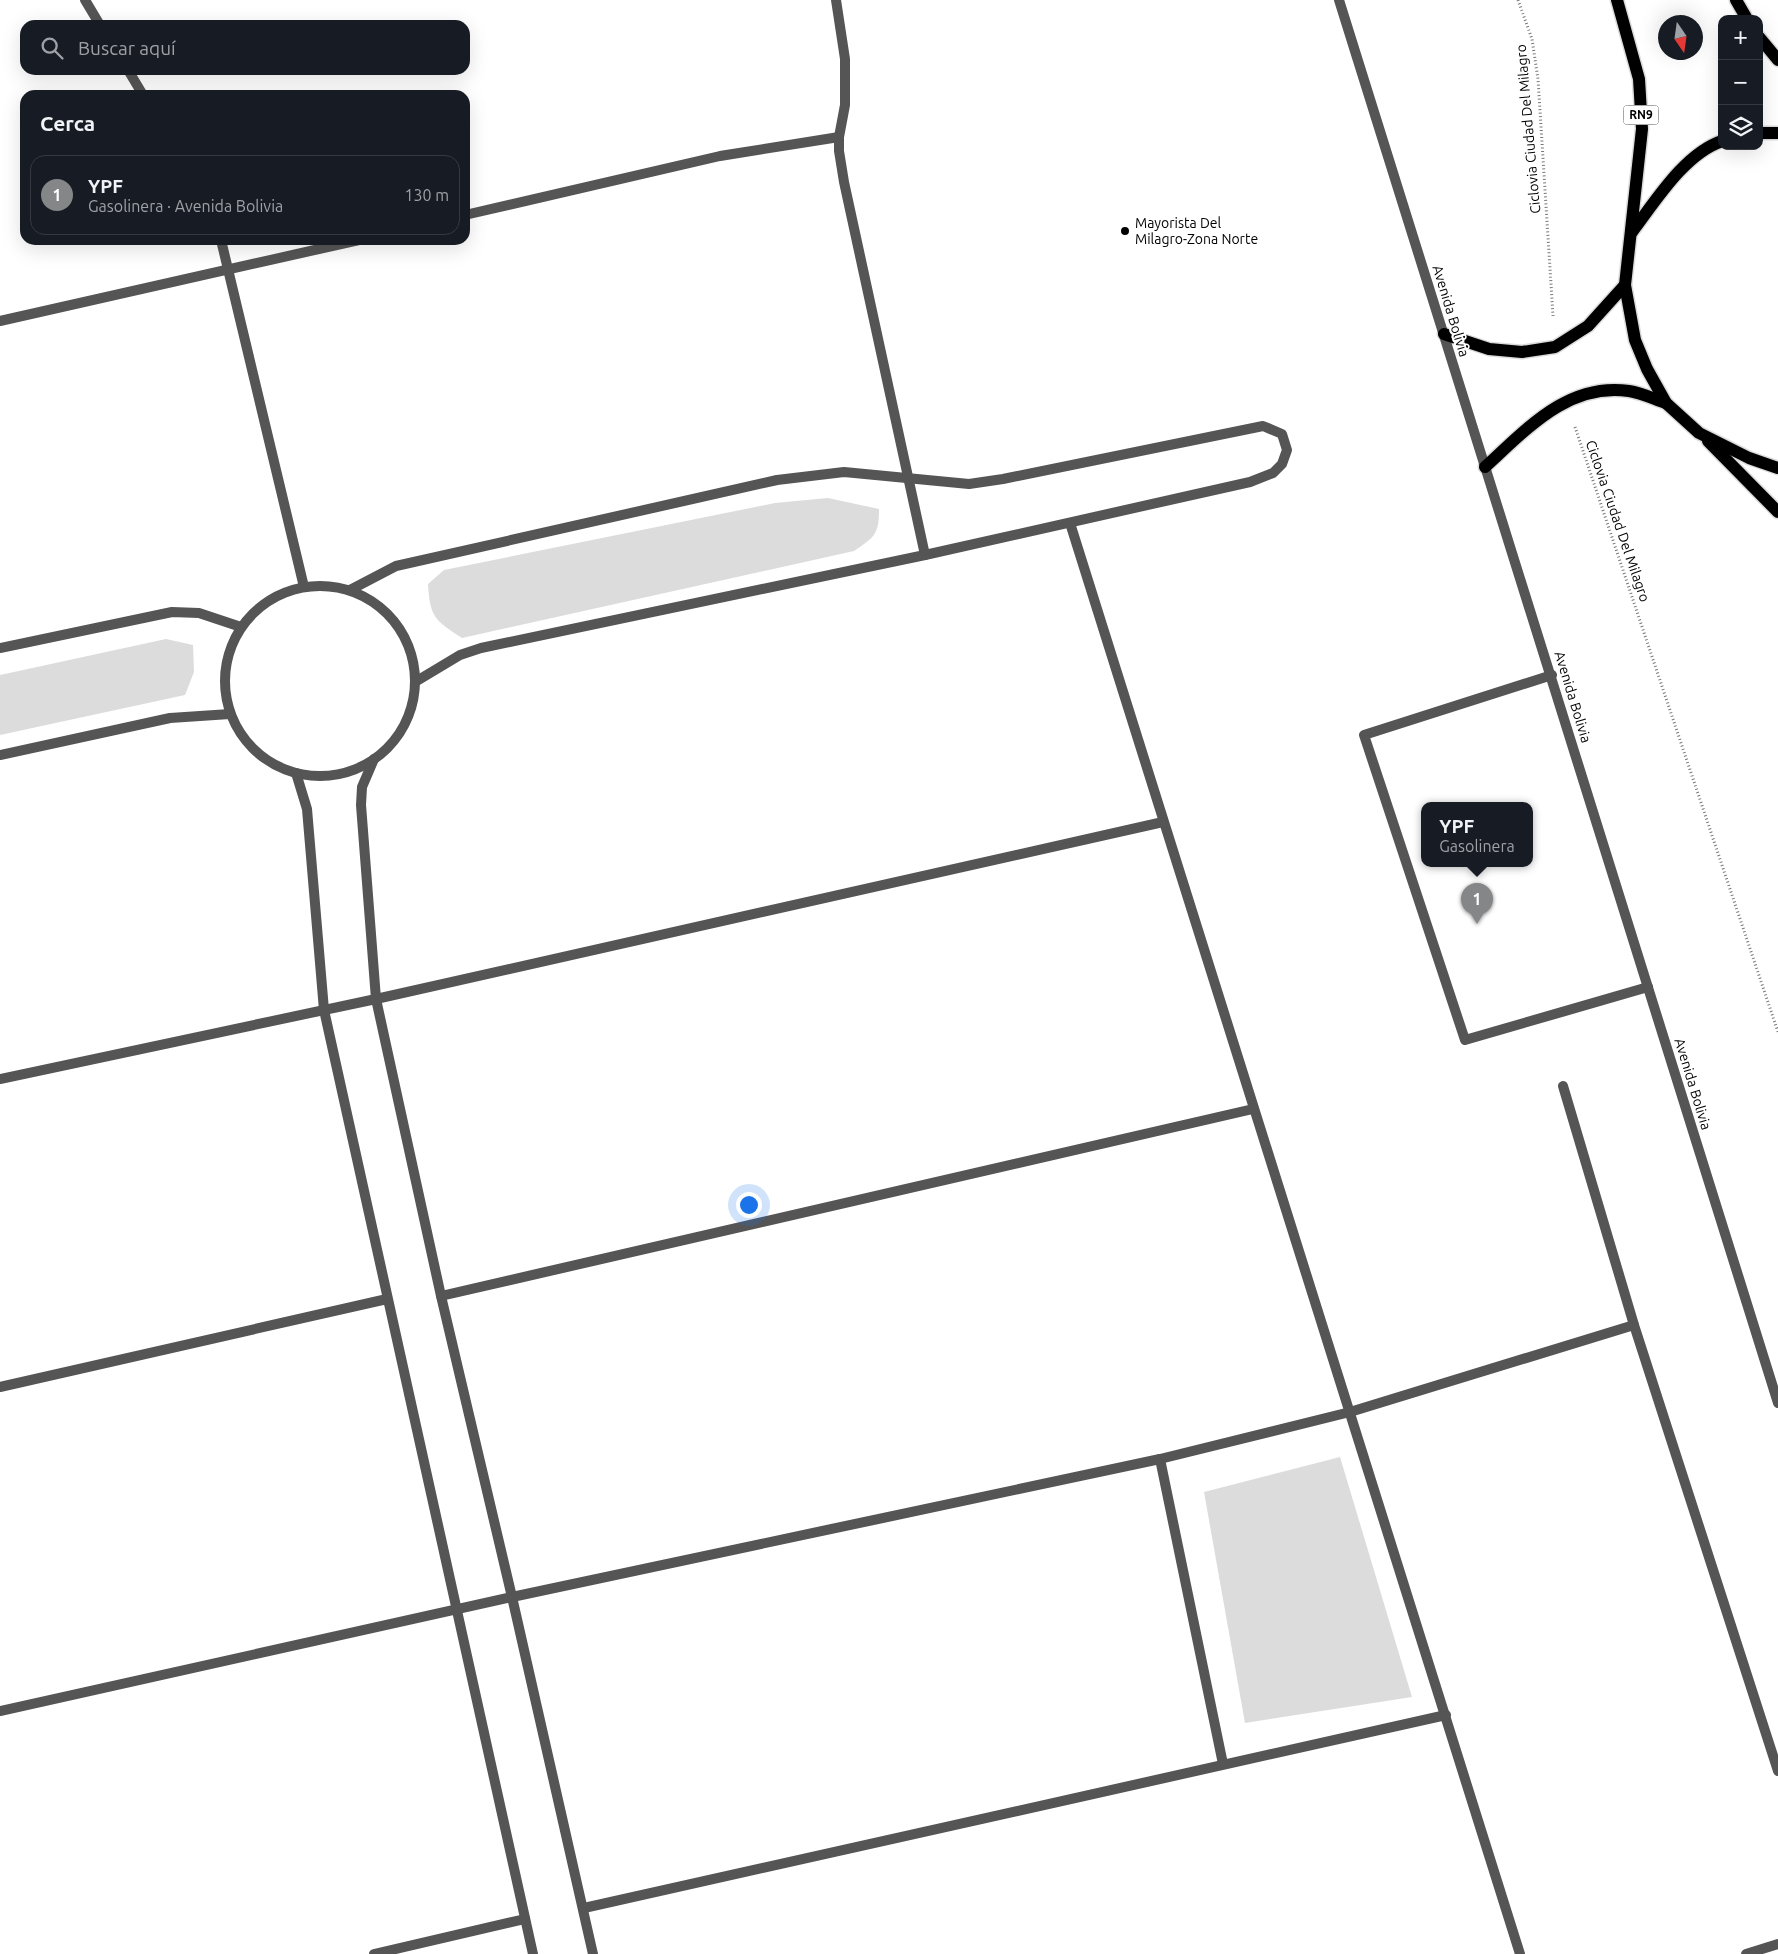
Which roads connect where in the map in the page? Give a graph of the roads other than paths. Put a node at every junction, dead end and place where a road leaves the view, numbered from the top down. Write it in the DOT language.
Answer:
graph roads {
  1 [pos="85,0"];
  2 [pos="836,0"];
  3 [pos="1340,0"];
  4 [pos="1617,0"];
  5 [pos="1736,0"];
  6 [pos="1745,15"];
  7 [pos="97,20"];
  8 [pos="1763,42"];
  9 [pos="1778,60"];
  10 [pos="131,75"];
  11 [pos="140,90"];
  12 [pos="1778,132"];
  13 [pos="1763,133"];
  14 [pos="839,137"];
  15 [pos="1718,143"];
  16 [pos="470,214"];
  17 [pos="1632,232"];
  18 [pos="222,245"];
  19 [pos="337,245"];
  20 [pos="229,270"];
  21 [pos="1625,284"];
  22 [pos="0,321"];
  23 [pos="1444,334"];
  24 [pos="1666,403"];
  25 [pos="1699,433"];
  26 [pos="1486,467"];
  27 [pos="1778,468"];
  28 [pos="907,478"];
  29 [pos="1778,512"];
  30 [pos="1070,523"];
  31 [pos="925,555"];
  32 [pos="304,587"];
  33 [pos="350,590"];
  34 [pos="241,626"];
  35 [pos="0,648"];
  36 [pos="1552,675"];
  37 [pos="415,682"];
  38 [pos="230,714"];
  39 [pos="0,755"];
  40 [pos="374,759"];
  41 [pos="296,773"];
  42 [pos="1163,822"];
  43 [pos="1648,987"];
  44 [pos="376,998"];
  45 [pos="324,1010"];
  46 [pos="0,1079"];
  47 [pos="1563,1086"];
  48 [pos="1253,1109"];
  49 [pos="441,1296"];
  50 [pos="388,1299"];
  51 [pos="1634,1325"];
  52 [pos="0,1387"];
  53 [pos="1778,1403"];
  54 [pos="1350,1412"];
  55 [pos="1160,1459"];
  56 [pos="512,1597"];
  57 [pos="458,1610"];
  58 [pos="0,1711"];
  59 [pos="1446,1715"];
  60 [pos="1223,1764"];
  61 [pos="1778,1771"];
  62 [pos="584,1908"];
  63 [pos="525,1918"];
  64 [pos="1778,1944"];
  65 [pos="374,1954"];
  66 [pos="532,1954"];
  67 [pos="594,1954"];
  68 [pos="1520,1954"];
  69 [pos="1746,1954"];
  1 -- 7 [label="street"];
  2 -- 14 [label="street"];
  3 -- 23 [label="street, Avenida Bolivia"];
  4 -- 17 [label="main road, RN9"];
  5 -- 6 [label="main road"];
  8 -- 9 [label="main road"];
  10 -- 11 [label="street"];
  12 -- 13 [label="main road"];
  14 -- 16 [label="street"];
  14 -- 28 [label="street"];
  15 -- 17 [label="main road"];
  17 -- 21 [label="main road"];
  18 -- 20 [label="street"];
  19 -- 20 [label="street"];
  20 -- 22 [label="street"];
  20 -- 32 [label="street"];
  21 -- 23 [label="main road"];
  21 -- 24 [label="main road"];
  23 -- 26 [label="street, Avenida Bolivia"];
  24 -- 25 [label="main road"];
  24 -- 26 [label="main road"];
  25 -- 27 [label="main road"];
  25 -- 29 [label="main road"];
  26 -- 36 [label="street, Avenida Bolivia"];
  28 -- 30 [label="street"];
  28 -- 31 [label="street"];
  28 -- 33 [label="street"];
  30 -- 31 [label="street"];
  30 -- 42 [label="street"];
  31 -- 37 [label="street"];
  32 -- 33 [label="street"];
  32 -- 34 [label="street"];
  33 -- 37 [label="street"];
  34 -- 35 [label="street"];
  34 -- 38 [label="street"];
  36 -- 43 [label="street, Avenida Bolivia"];
  36 -- 43 [label="street"];
  37 -- 40 [label="street"];
  38 -- 39 [label="street"];
  38 -- 41 [label="street"];
  40 -- 41 [label="street"];
  40 -- 44 [label="street"];
  41 -- 45 [label="street"];
  42 -- 44 [label="street"];
  42 -- 48 [label="street"];
  43 -- 53 [label="street, Avenida Bolivia"];
  44 -- 45 [label="street"];
  44 -- 49 [label="street"];
  45 -- 46 [label="street"];
  45 -- 50 [label="street"];
  47 -- 51 [label="street"];
  48 -- 49 [label="street"];
  48 -- 54 [label="street"];
  49 -- 56 [label="street"];
  50 -- 52 [label="street"];
  50 -- 57 [label="street"];
  51 -- 54 [label="street"];
  51 -- 61 [label="street"];
  54 -- 55 [label="street"];
  54 -- 59 [label="street"];
  55 -- 56 [label="street"];
  55 -- 60 [label="street"];
  56 -- 57 [label="street"];
  56 -- 62 [label="street"];
  57 -- 58 [label="street"];
  57 -- 63 [label="street"];
  59 -- 60 [label="street"];
  59 -- 68 [label="street"];
  60 -- 62 [label="street"];
  62 -- 67 [label="street"];
  63 -- 65 [label="street"];
  63 -- 66 [label="street"];
  64 -- 69 [label="street"];
}
